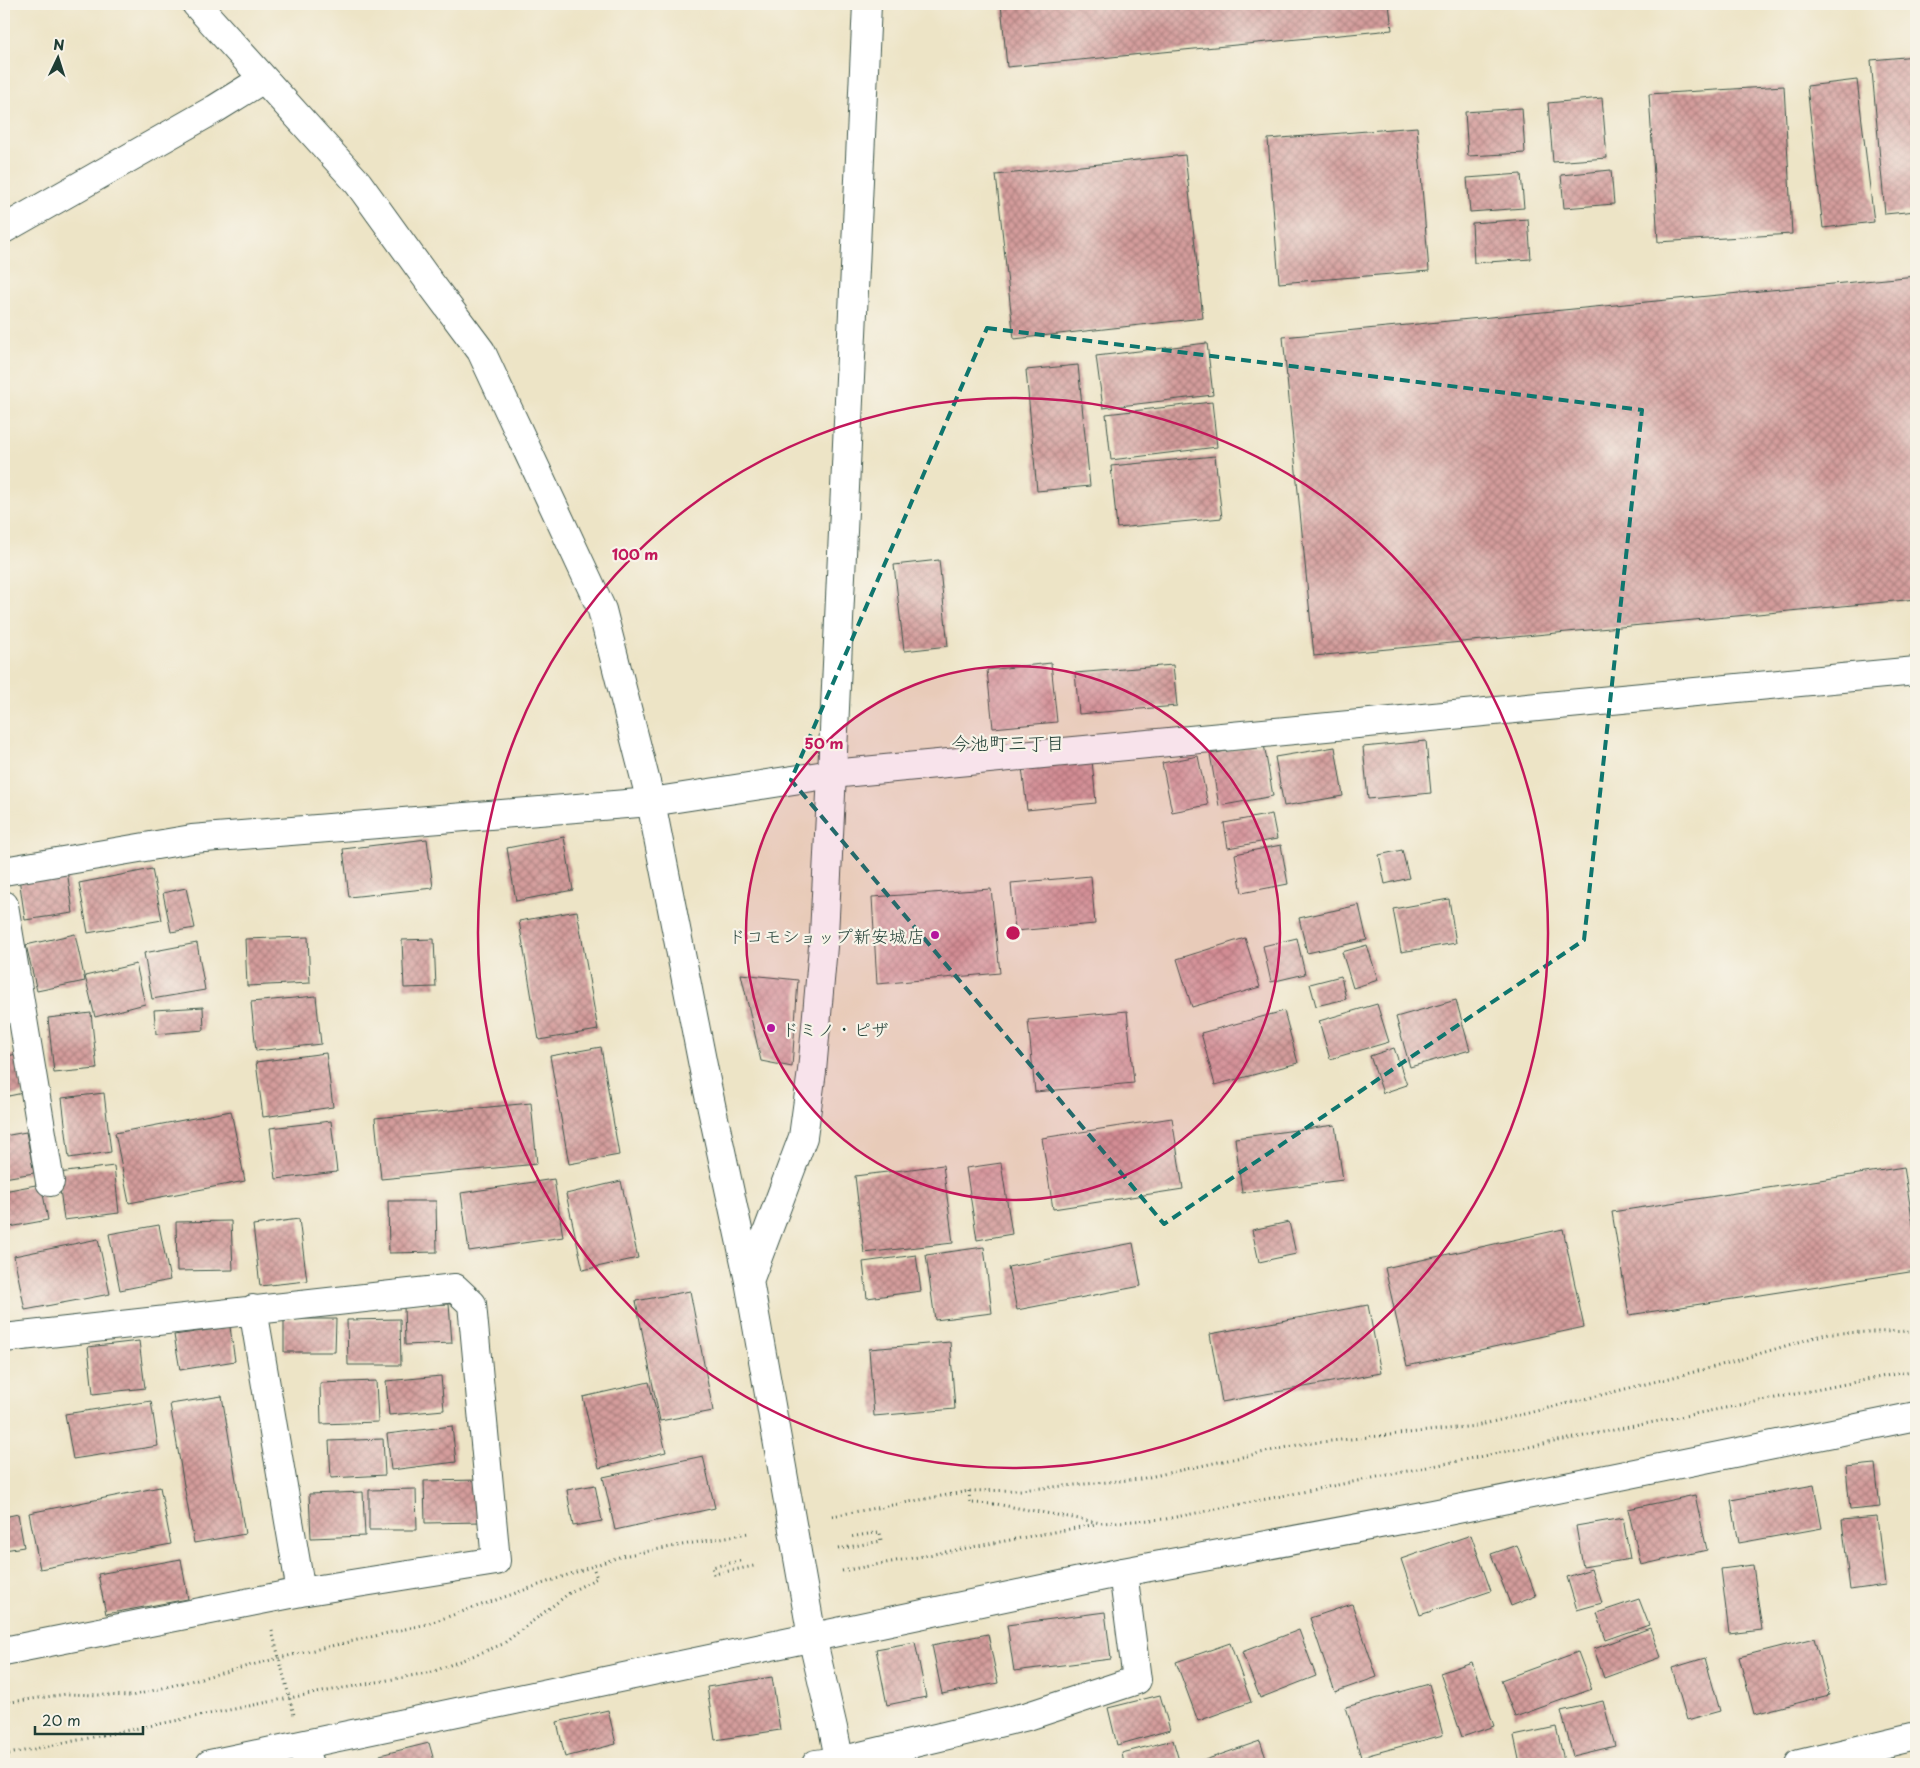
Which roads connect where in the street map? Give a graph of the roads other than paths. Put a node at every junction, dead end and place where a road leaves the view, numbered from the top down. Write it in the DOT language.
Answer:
graph roads {
  1 [pos="196,4"];
  2 [pos="867,4"];
  3 [pos="264,79"];
  4 [pos="4,229"];
  5 [pos="1916,671"];
  6 [pos="832,774"];
  7 [pos="651,802"];
  8 [pos="4,871"];
  9 [pos="4,905"];
  10 [pos="50,1182"];
  11 [pos="749,1281"];
  12 [pos="253,1309"];
  13 [pos="4,1338"];
  14 [pos="1916,1416"];
  15 [pos="1123,1572"];
  16 [pos="301,1592"];
  17 [pos="812,1637"];
  18 [pos="4,1650"];
  19 [pos="1916,1736"];
  20 [pos="305,1755"];
  21 [pos="832,1763"];
  22 [pos="210,1764"];
  23 [pos="1799,1764"];
  1 -- 3 [label="street"];
  2 -- 6 [label="street"];
  3 -- 4 [label="street"];
  3 -- 7 [label="street"];
  5 -- 6 [label="street"];
  6 -- 7 [label="street"];
  6 -- 11 [label="street"];
  7 -- 8 [label="street"];
  7 -- 11 [label="street"];
  9 -- 10 [label="street"];
  11 -- 17 [label="street"];
  12 -- 13 [label="street"];
  12 -- 16 [label="street"];
  12 -- 16 [label="street"];
  14 -- 15 [label="street"];
  15 -- 17 [label="street"];
  15 -- 21 [label="street"];
  16 -- 18 [label="street"];
  17 -- 20 [label="street"];
  17 -- 21 [label="street"];
  19 -- 23 [label="street"];
  20 -- 22 [label="street"];
}
